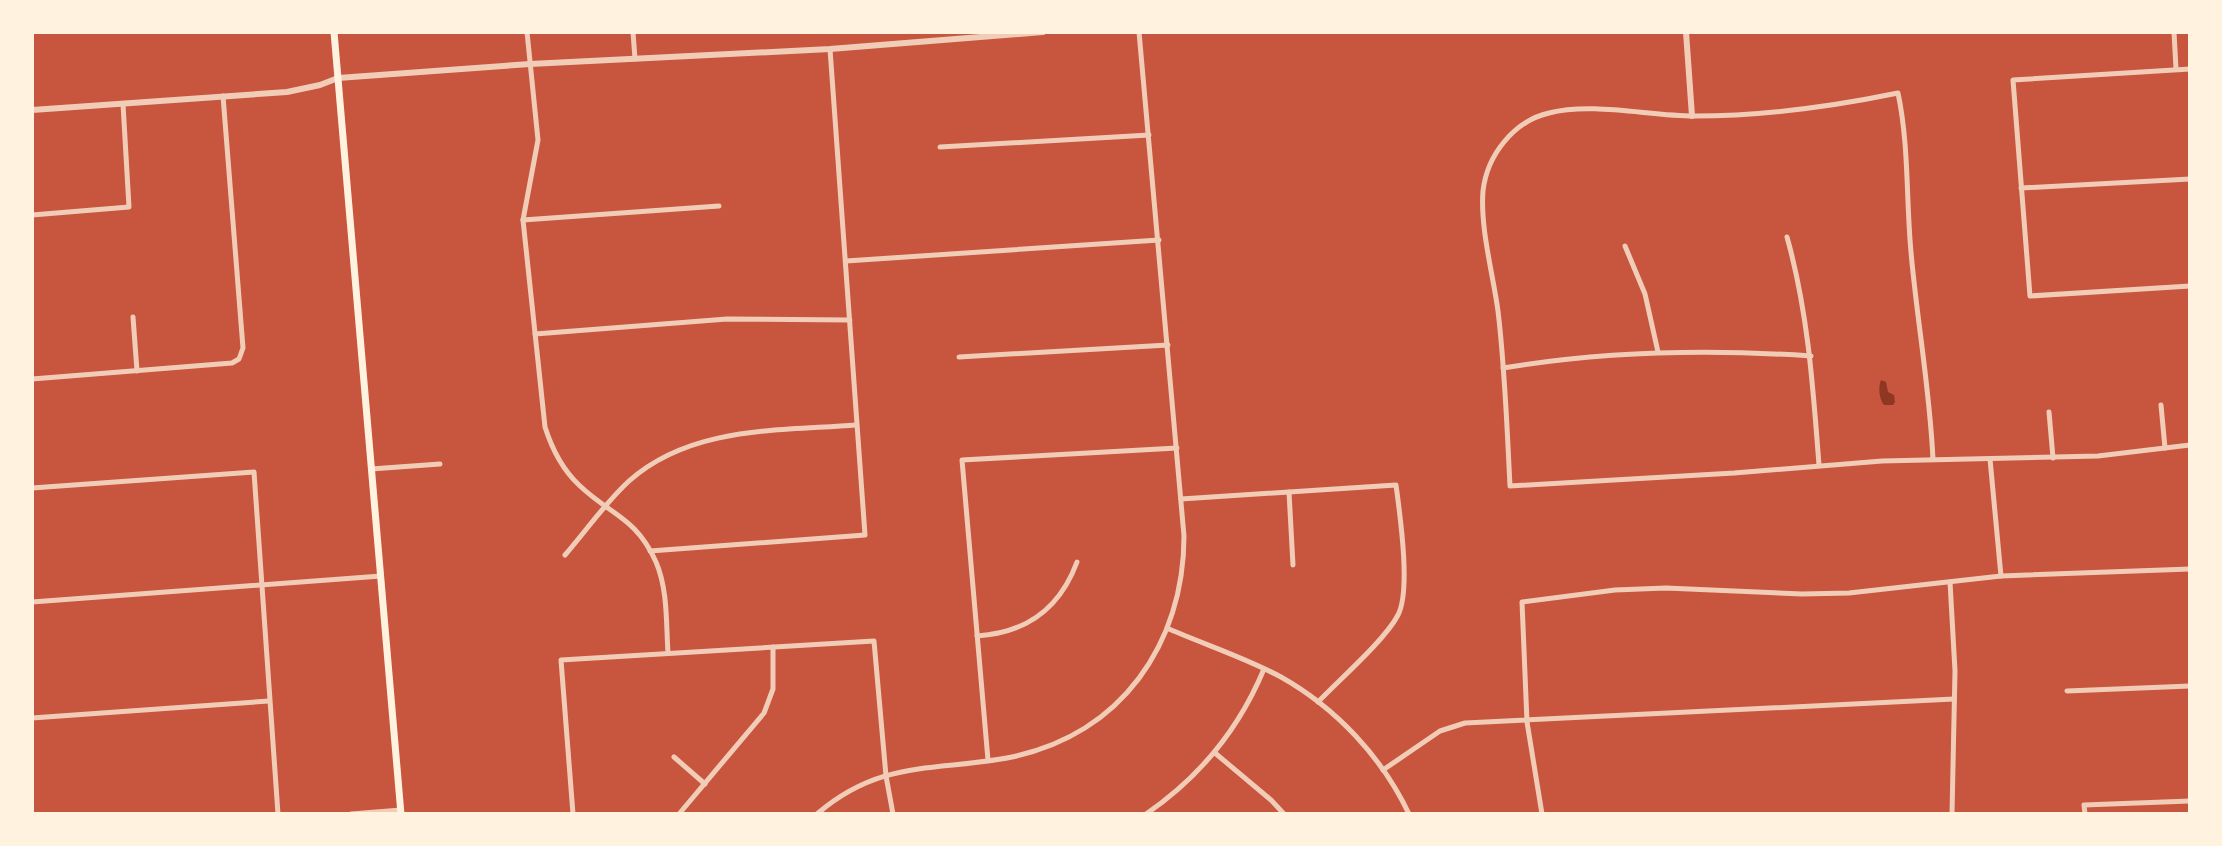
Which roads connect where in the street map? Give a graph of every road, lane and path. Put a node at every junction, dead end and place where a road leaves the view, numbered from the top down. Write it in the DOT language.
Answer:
graph roads {
  1 [pos="334,32"];
  2 [pos="527,32"];
  3 [pos="633,32"];
  4 [pos="1043,32"];
  5 [pos="1139,32"];
  6 [pos="1686,32"];
  7 [pos="2174,32"];
  8 [pos="830,49"];
  9 [pos="635,60"];
  10 [pos="530,64"];
  11 [pos="2176,69"];
  12 [pos="2190,69"];
  13 [pos="338,78"];
  14 [pos="223,96"];
  15 [pos="123,104"];
  16 [pos="32,110"];
  17 [pos="1692,116"];
  18 [pos="1149,135"];
  19 [pos="940,147"];
  20 [pos="2190,179"];
  21 [pos="2021,188"];
  22 [pos="719,206"];
  23 [pos="32,215"];
  24 [pos="523,220"];
  25 [pos="1787,237"];
  26 [pos="1159,240"];
  27 [pos="1625,246"];
  28 [pos="846,261"];
  29 [pos="2190,286"];
  30 [pos="133,317"];
  31 [pos="850,320"];
  32 [pos="535,334"];
  33 [pos="1168,345"];
  34 [pos="1658,352"];
  35 [pos="1811,356"];
  36 [pos="959,357"];
  37 [pos="1503,368"];
  38 [pos="137,371"];
  39 [pos="32,379"];
  40 [pos="2161,405"];
  41 [pos="2049,412"];
  42 [pos="856,425"];
  43 [pos="2190,445"];
  44 [pos="1177,448"];
  45 [pos="2165,448"];
  46 [pos="2053,458"];
  47 [pos="1990,459"];
  48 [pos="1933,460"];
  49 [pos="440,464"];
  50 [pos="1819,465"];
  51 [pos="371,469"];
  52 [pos="32,488"];
  53 [pos="1289,492"];
  54 [pos="1181,499"];
  55 [pos="607,505"];
  56 [pos="650,551"];
  57 [pos="565,555"];
  58 [pos="1077,562"];
  59 [pos="1293,565"];
  60 [pos="2190,569"];
  61 [pos="381,576"];
  62 [pos="2001,576"];
  63 [pos="1950,582"];
  64 [pos="261,585"];
  65 [pos="32,602"];
  66 [pos="1169,629"];
  67 [pos="977,636"];
  68 [pos="773,647"];
  69 [pos="668,653"];
  70 [pos="1264,669"];
  71 [pos="2190,686"];
  72 [pos="2067,691"];
  73 [pos="1954,699"];
  74 [pos="269,701"];
  75 [pos="1318,702"];
  76 [pos="32,718"];
  77 [pos="1527,722"];
  78 [pos="1215,753"];
  79 [pos="674,757"];
  80 [pos="988,760"];
  81 [pos="1383,770"];
  82 [pos="886,776"];
  83 [pos="705,784"];
  84 [pos="2190,801"];
  85 [pos="401,812"];
  86 [pos="278,814"];
  87 [pos="351,814"];
  88 [pos="573,814"];
  89 [pos="679,814"];
  90 [pos="817,814"];
  91 [pos="893,814"];
  92 [pos="1147,814"];
  93 [pos="1284,814"];
  94 [pos="1409,814"];
  95 [pos="1542,814"];
  96 [pos="1952,814"];
  97 [pos="2085,814"];
  1 -- 13 [label="main road"];
  2 -- 10 [label="street"];
  3 -- 9 [label="street"];
  4 -- 8 [label="street"];
  5 -- 18 [label="street"];
  6 -- 17 [label="street"];
  7 -- 11 [label="street"];
  8 -- 9 [label="street"];
  8 -- 28 [label="street"];
  9 -- 10 [label="street"];
  10 -- 13 [label="street"];
  10 -- 24 [label="street"];
  11 -- 12 [label="street"];
  11 -- 21 [label="street"];
  13 -- 14 [label="street"];
  13 -- 51 [label="main road"];
  14 -- 15 [label="street"];
  14 -- 38 [label="street"];
  15 -- 16 [label="street"];
  15 -- 23 [label="street"];
  17 -- 37 [label="street"];
  17 -- 48 [label="street"];
  18 -- 19 [label="street"];
  18 -- 26 [label="street"];
  20 -- 21 [label="street"];
  21 -- 29 [label="street"];
  22 -- 24 [label="street"];
  24 -- 32 [label="street"];
  25 -- 35 [label="street"];
  26 -- 28 [label="street"];
  26 -- 33 [label="street"];
  27 -- 34 [label="street"];
  28 -- 31 [label="street"];
  30 -- 38 [label="street"];
  31 -- 32 [label="street"];
  31 -- 42 [label="street"];
  32 -- 55 [label="street"];
  33 -- 36 [label="street"];
  33 -- 44 [label="street"];
  34 -- 35 [label="street"];
  34 -- 37 [label="street"];
  35 -- 50 [label="street"];
  37 -- 50 [label="street"];
  38 -- 39 [label="street"];
  40 -- 45 [label="street"];
  41 -- 46 [label="street"];
  42 -- 55 [label="street"];
  42 -- 56 [label="street"];
  43 -- 45 [label="street"];
  44 -- 54 [label="street"];
  44 -- 67 [label="street"];
  45 -- 46 [label="street"];
  46 -- 47 [label="street"];
  47 -- 48 [label="street"];
  47 -- 62 [label="street"];
  48 -- 50 [label="street"];
  49 -- 51 [label="street"];
  51 -- 61 [label="main road"];
  52 -- 64 [label="street"];
  53 -- 54 [label="street"];
  53 -- 59 [label="street"];
  53 -- 75 [label="street"];
  54 -- 66 [label="street"];
  55 -- 56 [label="street"];
  55 -- 57 [label="street"];
  56 -- 69 [label="street"];
  58 -- 67 [label="street"];
  60 -- 62 [label="street"];
  61 -- 64 [label="street"];
  61 -- 85 [label="main road"];
  62 -- 63 [label="street"];
  63 -- 73 [label="street"];
  63 -- 77 [label="street"];
  64 -- 65 [label="street"];
  64 -- 74 [label="street"];
  66 -- 70 [label="street"];
  66 -- 80 [label="street"];
  67 -- 80 [label="street"];
  68 -- 69 [label="street"];
  68 -- 82 [label="street"];
  68 -- 83 [label="street"];
  69 -- 88 [label="street"];
  70 -- 75 [label="street"];
  70 -- 78 [label="street"];
  71 -- 72 [label="street"];
  73 -- 77 [label="street"];
  73 -- 96 [label="street"];
  74 -- 76 [label="street"];
  74 -- 86 [label="street"];
  75 -- 81 [label="street"];
  77 -- 81 [label="street"];
  77 -- 95 [label="street"];
  78 -- 92 [label="street"];
  78 -- 93 [label="street"];
  79 -- 83 [label="street"];
  80 -- 82 [label="street"];
  81 -- 94 [label="street"];
  82 -- 90 [label="street"];
  82 -- 91 [label="street"];
  83 -- 89 [label="street"];
  84 -- 97 [label="street"];
  85 -- 87 [label="street"];
}
